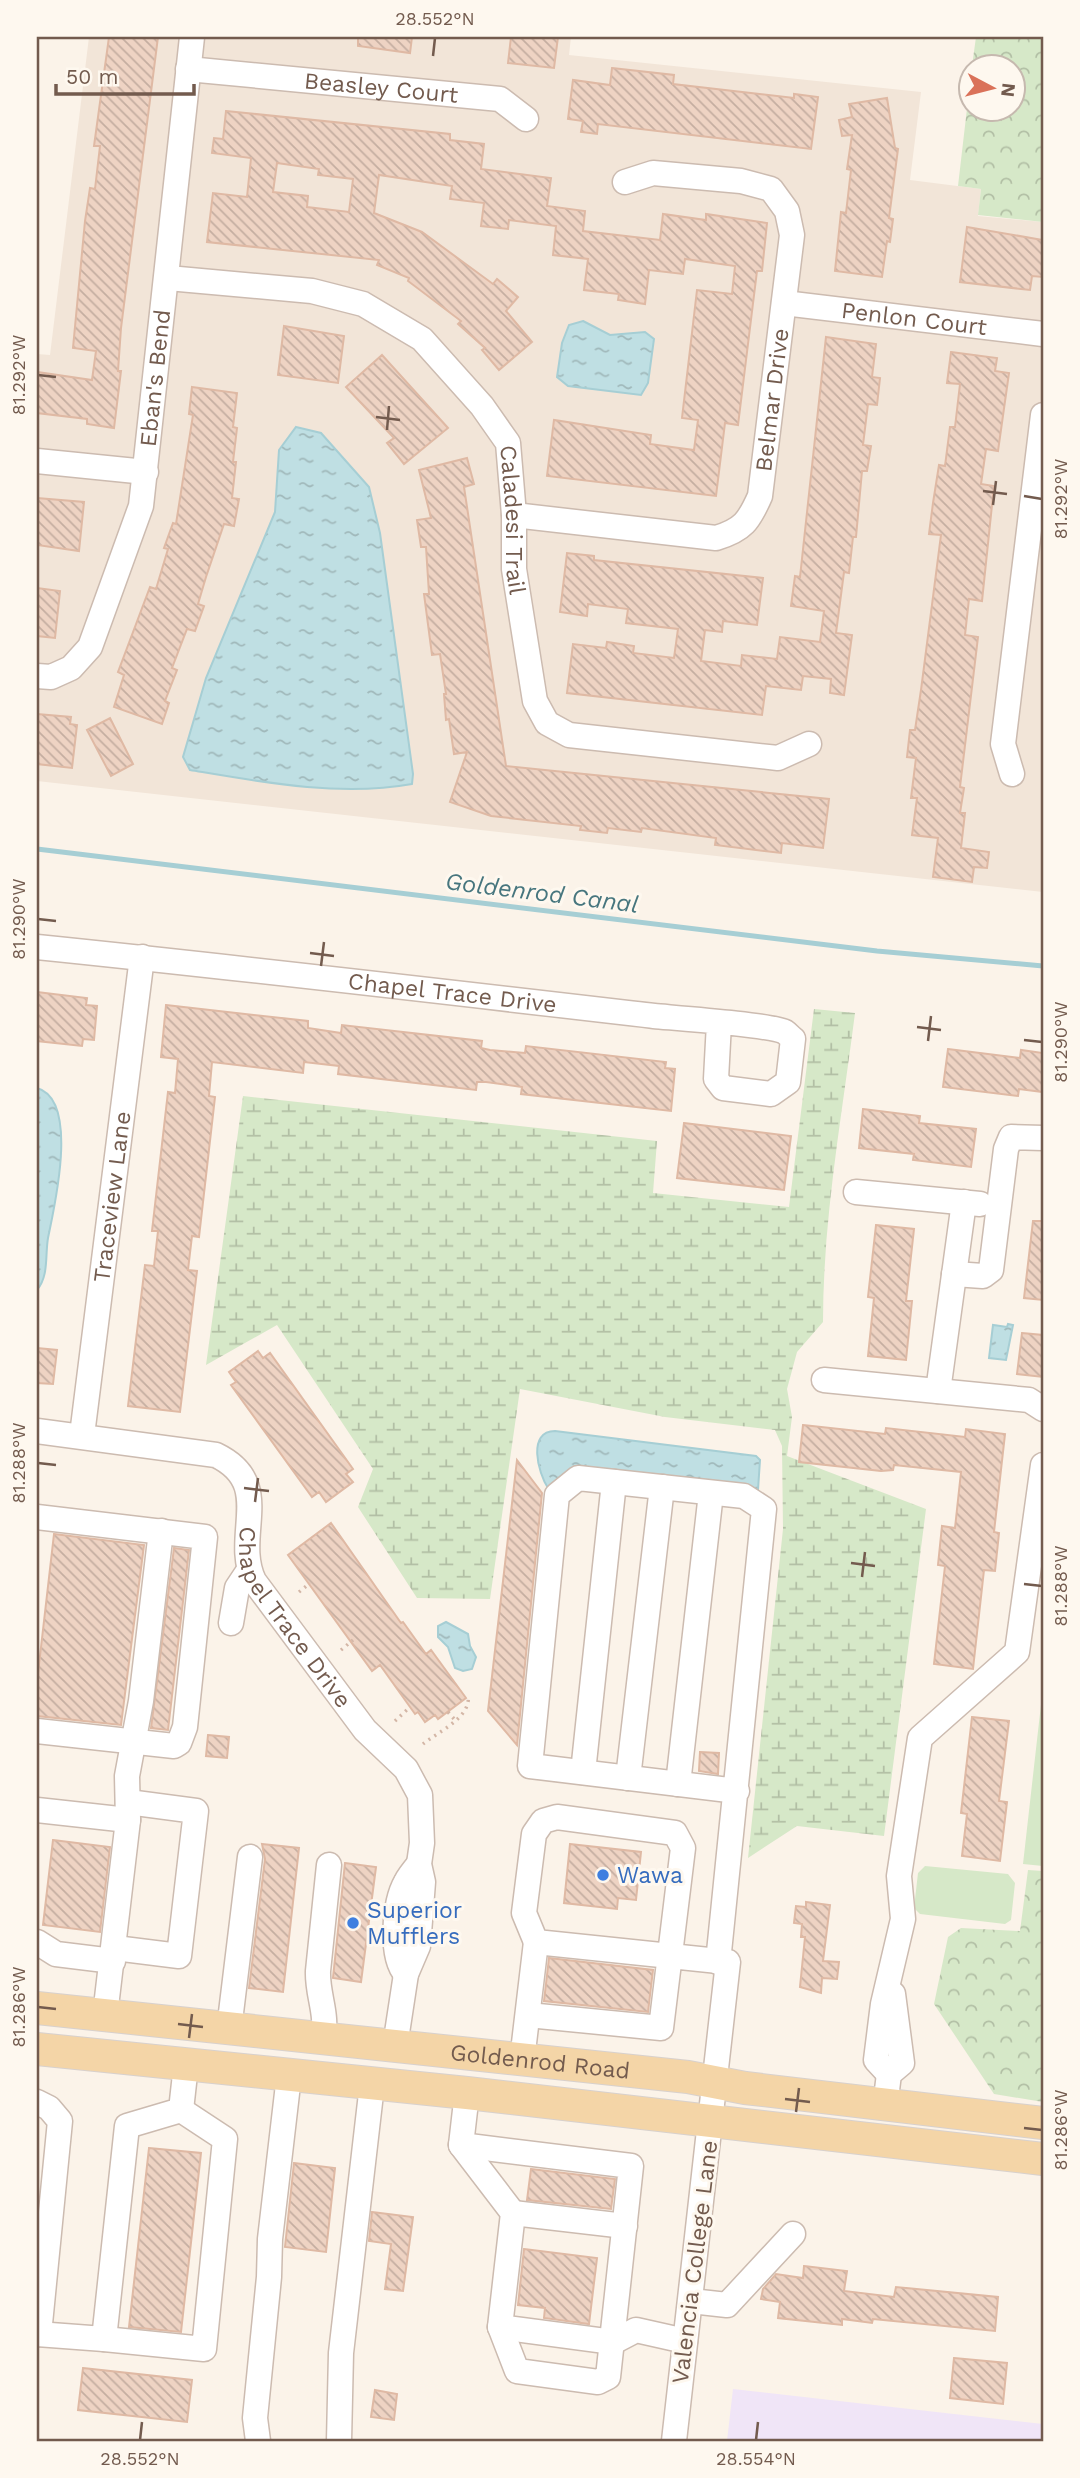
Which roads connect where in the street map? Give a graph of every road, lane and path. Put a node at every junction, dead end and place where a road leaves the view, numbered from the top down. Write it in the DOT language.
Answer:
graph roads {
  1 [pos="192,37"];
  2 [pos="188,69"];
  3 [pos="526,120"];
  4 [pos="625,182"];
  5 [pos="168,278"];
  6 [pos="784,303"];
  7 [pos="1043,334"];
  8 [pos="1043,415"];
  9 [pos="37,461"];
  10 [pos="146,472"];
  11 [pos="514,514"];
  12 [pos="37,676"];
  13 [pos="809,744"];
  14 [pos="1012,774"];
  15 [pos="37,947"];
  16 [pos="142,957"];
  17 [pos="719,1024"];
  18 [pos="1043,1138"];
  19 [pos="856,1192"];
  20 [pos="964,1202"];
  21 [pos="998,1207"];
  22 [pos="954,1274"];
  23 [pos="824,1380"];
  24 [pos="938,1391"];
  25 [pos="1043,1409"];
  26 [pos="37,1431"];
  27 [pos="82,1435"];
  28 [pos="1043,1465"];
  29 [pos="614,1482"];
  30 [pos="662,1487"];
  31 [pos="711,1493"];
  32 [pos="37,1517"];
  33 [pos="161,1531"];
  34 [pos="249,1570"];
  35 [pos="310,1583"];
  36 [pos="299,1592"];
  37 [pos="231,1623"];
  38 [pos="352,1640"];
  39 [pos="341,1650"];
  40 [pos="468,1695"];
  41 [pos="410,1707"];
  42 [pos="448,1712"];
  43 [pos="455,1720"];
  44 [pos="395,1721"];
  45 [pos="37,1731"];
  46 [pos="133,1742"];
  47 [pos="423,1745"];
  48 [pos="583,1772"];
  49 [pos="628,1778"];
  50 [pos="678,1784"];
  51 [pos="737,1791"];
  52 [pos="37,1810"];
  53 [pos="128,1811"];
  54 [pos="250,1857"];
  55 [pos="329,1865"];
  56 [pos="421,1873"];
  57 [pos="37,1942"];
  58 [pos="536,1942"];
  59 [pos="114,1954"];
  60 [pos="670,1956"];
  61 [pos="718,1962"];
  62 [pos="406,1974"];
  63 [pos="37,2008"];
  64 [pos="105,2015"];
  65 [pos="528,2015"];
  66 [pos="229,2029"];
  67 [pos="322,2040"];
  68 [pos="395,2046"];
  69 [pos="43,2049"];
  70 [pos="522,2060"];
  71 [pos="186,2065"];
  72 [pos="289,2076"];
  73 [pos="715,2082"];
  74 [pos="372,2085"];
  75 [pos="467,2092"];
  76 [pos="37,2102"];
  77 [pos="885,2105"];
  78 [pos="181,2110"];
  79 [pos="712,2120"];
  80 [pos="1043,2123"];
  81 [pos="461,2145"];
  82 [pos="1043,2159"];
  83 [pos="513,2213"];
  84 [pos="625,2226"];
  85 [pos="793,2234"];
  86 [pos="691,2301"];
  87 [pos="500,2327"];
  88 [pos="38,2334"];
  89 [pos="104,2339"];
  90 [pos="613,2342"];
  91 [pos="685,2342"];
  92 [pos="258,2441"];
  93 [pos="339,2441"];
  94 [pos="674,2441"];
  1 -- 2 [label="street, Eban's Bend"];
  2 -- 3 [label="street, Beasley Court"];
  2 -- 5 [label="street, Eban's Bend"];
  4 -- 6 [label="street, Belmar Drive"];
  5 -- 10 [label="street, Eban's Bend"];
  5 -- 11 [label="street, Caladesi Trail"];
  6 -- 7 [label="street, Penlon Court"];
  6 -- 11 [label="street, Belmar Drive"];
  8 -- 14 [label="street"];
  9 -- 10 [label="street"];
  10 -- 12 [label="street, Eban's Bend"];
  11 -- 13 [label="street, Caladesi Trail"];
  15 -- 16 [label="street, Chapel Trace Drive"];
  16 -- 17 [label="street, Chapel Trace Drive"];
  16 -- 27 [label="street, Traceview Lane"];
  17 -- 17 [label="street, Chapel Trace Drive"];
  18 -- 21 [label="street"];
  19 -- 20 [label="street"];
  20 -- 21 [label="street"];
  20 -- 22 [label="street"];
  21 -- 22 [label="street"];
  22 -- 24 [label="street"];
  23 -- 24 [label="street"];
  24 -- 25 [label="street"];
  26 -- 27 [label="street, Chapel Trace Drive"];
  27 -- 34 [label="street, Chapel Trace Drive"];
  28 -- 77 [label="street"];
  29 -- 30 [label="street"];
  29 -- 48 [label="street"];
  29 -- 48 [label="street"];
  30 -- 31 [label="street"];
  30 -- 49 [label="street"];
  31 -- 50 [label="street"];
  31 -- 51 [label="street"];
  32 -- 33 [label="street"];
  33 -- 46 [label="street"];
  33 -- 46 [label="street"];
  34 -- 37 [label="street"];
  34 -- 56 [label="street, Chapel Trace Drive"];
  35 -- 36 [label="path"];
  38 -- 39 [label="path"];
  40 -- 43 [label="path"];
  41 -- 44 [label="path"];
  42 -- 43 [label="path"];
  43 -- 47 [label="path"];
  45 -- 46 [label="street"];
  46 -- 53 [label="street"];
  48 -- 49 [label="street"];
  49 -- 50 [label="street"];
  50 -- 51 [label="street"];
  51 -- 61 [label="street"];
  52 -- 53 [label="street"];
  53 -- 59 [label="street"];
  53 -- 59 [label="street"];
  54 -- 66 [label="street"];
  55 -- 67 [label="street"];
  56 -- 62 [label="street, Chapel Trace Drive"];
  56 -- 62 [label="street, Chapel Trace Drive"];
  57 -- 59 [label="street"];
  58 -- 60 [label="street"];
  58 -- 60 [label="street"];
  58 -- 65 [label="street"];
  59 -- 64 [label="street"];
  60 -- 61 [label="street"];
  60 -- 65 [label="street"];
  61 -- 73 [label="street, Valencia College Lane"];
  62 -- 68 [label="street, Chapel Trace Drive"];
  63 -- 64 [label="main road, Goldenrod Road"];
  64 -- 66 [label="main road, Goldenrod Road"];
  64 -- 69 [label="main road"];
  65 -- 70 [label="street"];
  66 -- 67 [label="main road, Goldenrod Road"];
  67 -- 68 [label="main road, Goldenrod Road"];
  68 -- 70 [label="main road, Goldenrod Road"];
  69 -- 71 [label="main road, Goldenrod Road"];
  70 -- 73 [label="main road, Goldenrod Road"];
  71 -- 72 [label="main road, Goldenrod Road"];
  71 -- 78 [label="street"];
  72 -- 74 [label="main road, Goldenrod Road"];
  72 -- 92 [label="street"];
  73 -- 77 [label="main road, Goldenrod Road"];
  73 -- 79 [label="street, Valencia College Lane"];
  74 -- 75 [label="main road, Goldenrod Road"];
  74 -- 93 [label="street"];
  75 -- 79 [label="main road, Goldenrod Road"];
  75 -- 81 [label="street"];
  76 -- 88 [label="street"];
  77 -- 80 [label="main road, Goldenrod Road"];
  78 -- 89 [label="street"];
  78 -- 89 [label="street"];
  79 -- 82 [label="main road, Goldenrod Road"];
  79 -- 86 [label="street, Valencia College Lane"];
  81 -- 83 [label="street"];
  81 -- 84 [label="street"];
  83 -- 84 [label="street"];
  83 -- 87 [label="street"];
  84 -- 90 [label="street"];
  85 -- 86 [label="street"];
  86 -- 91 [label="street, Valencia College Lane"];
  87 -- 90 [label="street"];
  87 -- 90 [label="street"];
  88 -- 89 [label="street"];
  90 -- 91 [label="street"];
  91 -- 94 [label="street, Valencia College Lane"];
}
